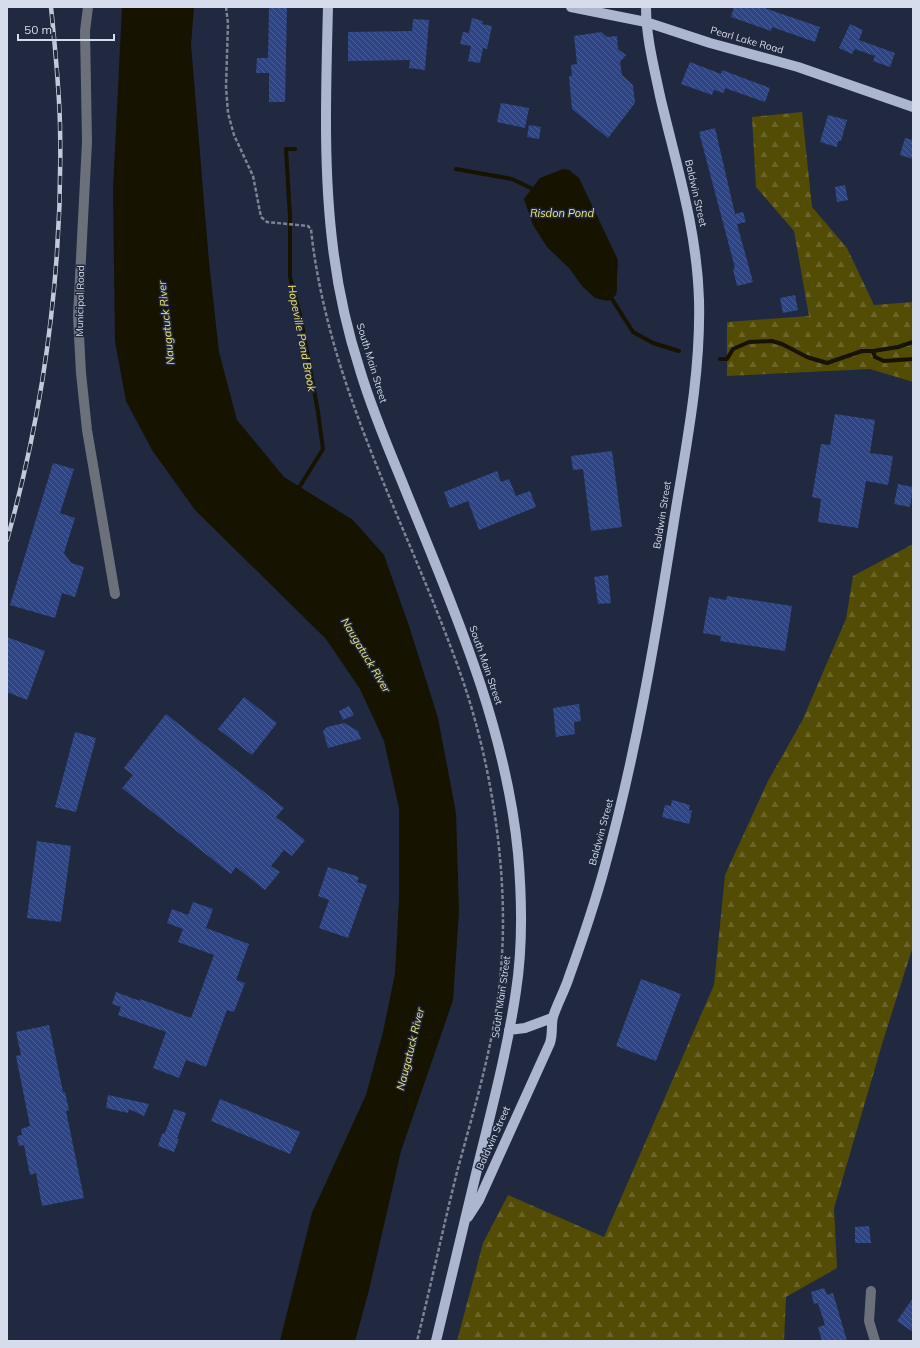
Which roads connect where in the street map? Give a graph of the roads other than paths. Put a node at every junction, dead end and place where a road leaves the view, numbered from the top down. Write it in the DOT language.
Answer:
graph roads {
  1 [pos="88,7"];
  2 [pos="328,7"];
  3 [pos="572,7"];
  4 [pos="646,7"];
  5 [pos="646,22"];
  6 [pos="913,107"];
  7 [pos="115,594"];
  8 [pos="552,1018"];
  9 [pos="509,1030"];
  10 [pos="466,1220"];
  11 [pos="871,1291"];
  12 [pos="436,1341"];
  13 [pos="875,1341"];
  1 -- 7 [label="street, Municipal Road"];
  2 -- 9 [label="main road, South Main Street"];
  3 -- 5 [label="main road, Pearl Lake Road"];
  4 -- 5 [label="main road, Baldwin Street"];
  5 -- 6 [label="main road, Pearl Lake Road"];
  5 -- 8 [label="main road, Baldwin Street"];
  8 -- 9 [label="main road"];
  8 -- 10 [label="main road, Baldwin Street"];
  9 -- 10 [label="main road, South Main Street"];
  10 -- 12 [label="main road, South Main Street"];
  11 -- 13 [label="street"];
}
